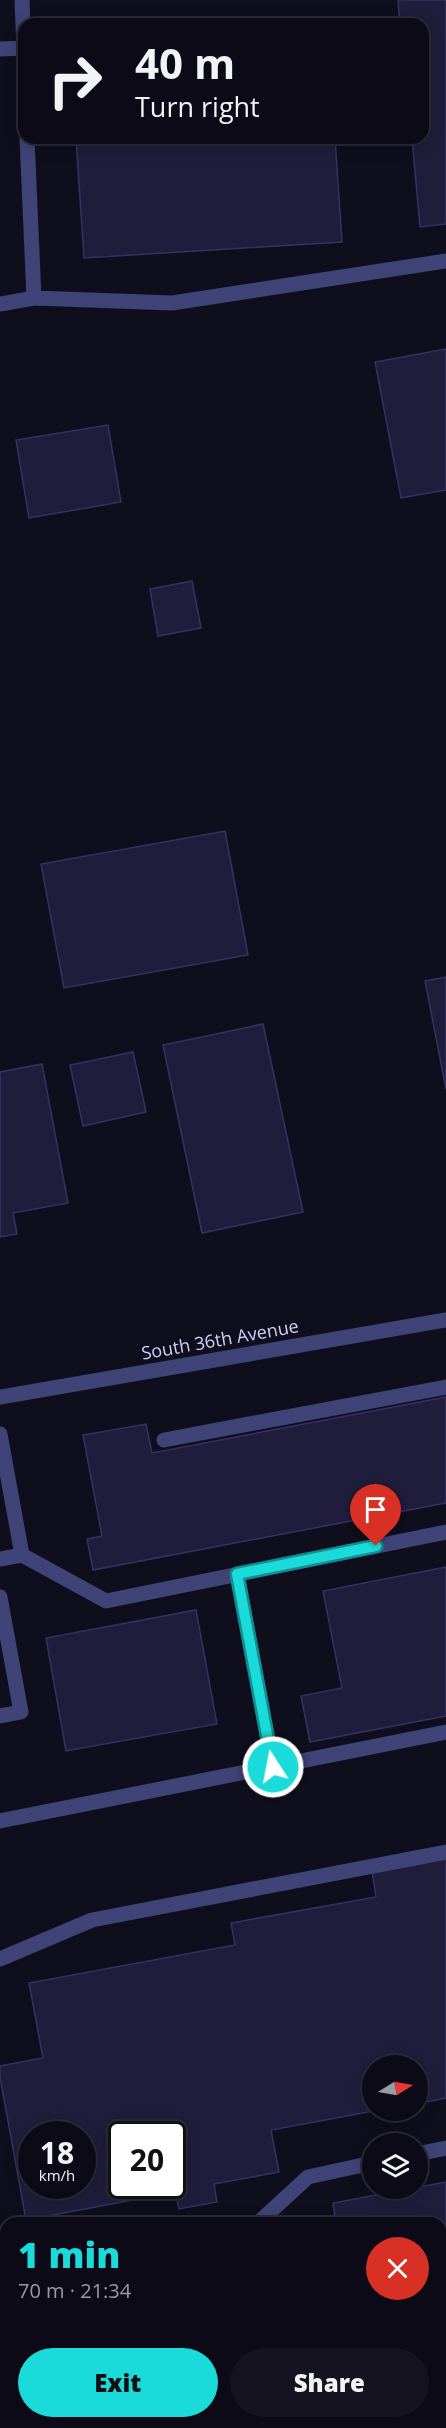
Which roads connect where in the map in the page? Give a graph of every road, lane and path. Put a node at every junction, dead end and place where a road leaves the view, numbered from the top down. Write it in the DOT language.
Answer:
graph roads {
  1 [pos="22,0"];
  2 [pos="23,18"];
  3 [pos="0,49"];
  4 [pos="18,49"];
  5 [pos="27,144"];
  6 [pos="446,261"];
  7 [pos="34,298"];
  8 [pos="0,304"];
  9 [pos="446,1320"];
  10 [pos="446,1387"];
  11 [pos="0,1397"];
  12 [pos="0,1434"];
  13 [pos="164,1440"];
  14 [pos="2,1458"];
  15 [pos="446,1532"];
  16 [pos="22,1555"];
  17 [pos="0,1559"];
  18 [pos="237,1574"];
  19 [pos="0,1597"];
  20 [pos="0,1716"];
  21 [pos="446,1732"];
  22 [pos="273,1767"];
  23 [pos="0,1821"];
  24 [pos="446,1852"];
  25 [pos="0,1959"];
  26 [pos="446,2148"];
  27 [pos="428,2152"];
  28 [pos="362,2165"];
  29 [pos="265,2217"];
  1 -- 2 [label="street"];
  3 -- 4 [label="street"];
  5 -- 7 [label="street"];
  6 -- 7 [label="street"];
  7 -- 8 [label="street"];
  9 -- 11 [label="street, South 36th Avenue"];
  10 -- 13 [label="street"];
  12 -- 14 [label="street"];
  14 -- 16 [label="street"];
  15 -- 18 [label="street"];
  16 -- 17 [label="street"];
  16 -- 18 [label="street"];
  18 -- 22 [label="street"];
  19 -- 20 [label="street"];
  21 -- 22 [label="street"];
  22 -- 23 [label="street"];
  24 -- 25 [label="street"];
  26 -- 27 [label="street"];
  28 -- 29 [label="street"];
}
